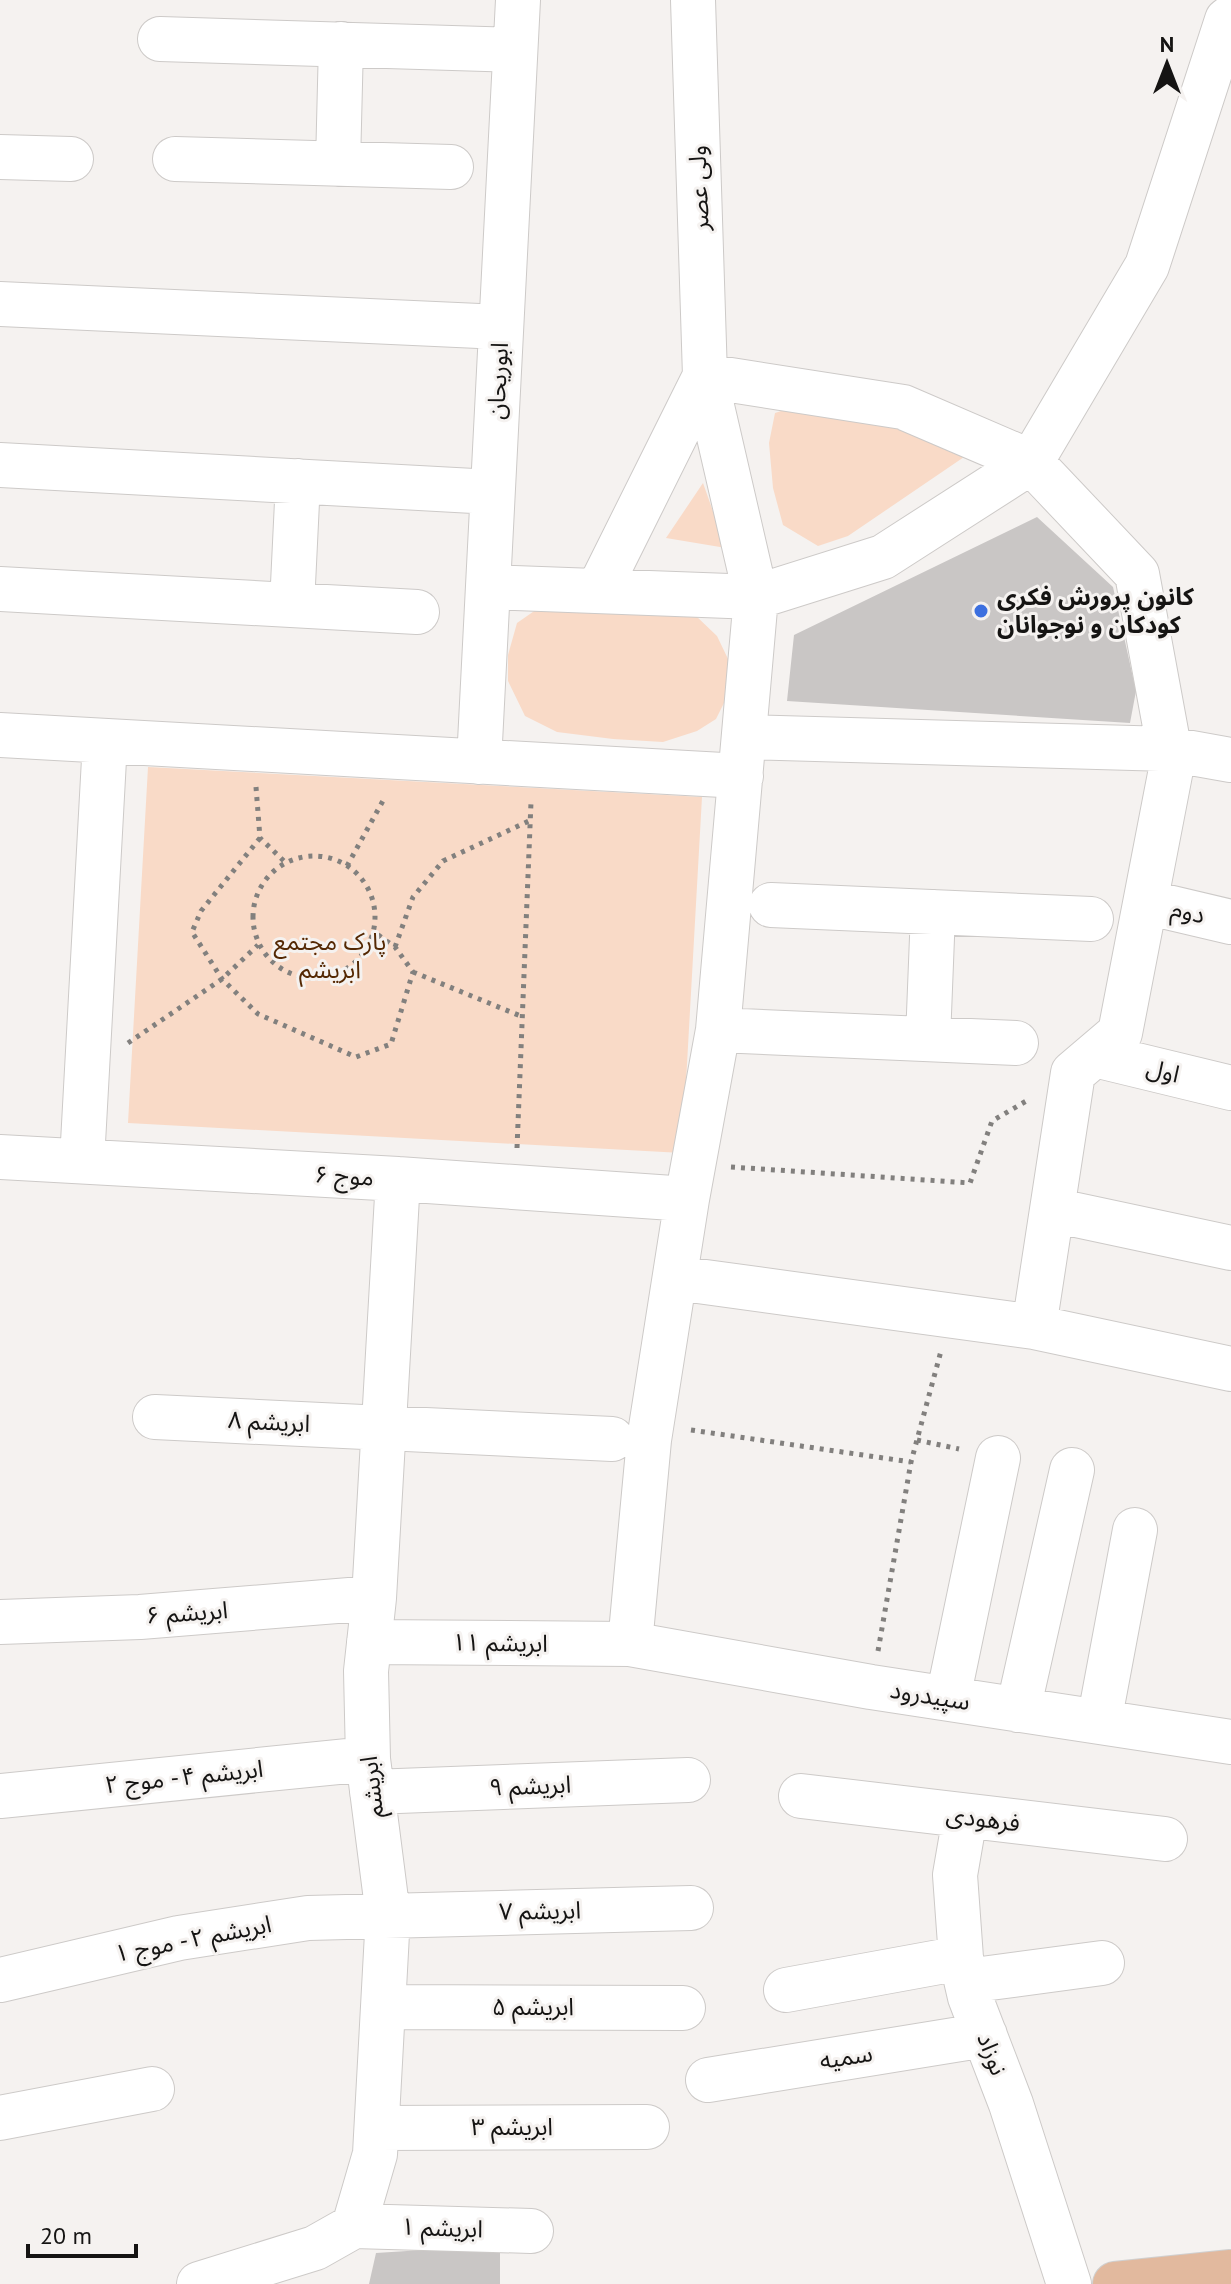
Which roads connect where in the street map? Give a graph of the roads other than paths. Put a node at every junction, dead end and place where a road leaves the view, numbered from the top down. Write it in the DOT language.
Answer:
graph roads {
  1 [pos="518,0"];
  2 [pos="693,0"];
  3 [pos="1231,17"];
  4 [pos="160,39"];
  5 [pos="341,44"];
  6 [pos="515,50"];
  7 [pos="0,157"];
  8 [pos="71,159"];
  9 [pos="175,159"];
  10 [pos="338,164"];
  11 [pos="451,167"];
  12 [pos="0,304"];
  13 [pos="501,327"];
  14 [pos="705,376"];
  15 [pos="1031,462"];
  16 [pos="0,465"];
  17 [pos="298,481"];
  18 [pos="492,492"];
  19 [pos="488,587"];
  20 [pos="0,589"];
  21 [pos="598,591"];
  22 [pos="756,597"];
  23 [pos="292,605"];
  24 [pos="417,612"];
  25 [pos="0,735"];
  26 [pos="105,741"];
  27 [pos="1169,749"];
  28 [pos="742,756"];
  29 [pos="1231,760"];
  30 [pos="479,762"];
  31 [pos="1146,902"];
  32 [pos="771,905"];
  33 [pos="933,912"];
  34 [pos="1091,919"];
  35 [pos="1231,922"];
  36 [pos="718,1030"];
  37 [pos="928,1039"];
  38 [pos="1016,1043"];
  39 [pos="1084,1064"];
  40 [pos="1231,1088"];
  41 [pos="0,1157"];
  42 [pos="82,1161"];
  43 [pos="398,1179"];
  44 [pos="691,1182"];
  45 [pos="1053,1210"];
  46 [pos="1231,1248"];
  47 [pos="676,1278"];
  48 [pos="1034,1327"];
  49 [pos="1231,1369"];
  50 [pos="155,1417"];
  51 [pos="384,1427"];
  52 [pos="612,1439"];
  53 [pos="998,1458"];
  54 [pos="1072,1470"];
  55 [pos="1135,1530"];
  56 [pos="374,1598"];
  57 [pos="0,1622"];
  58 [pos="369,1642"];
  59 [pos="630,1644"];
  60 [pos="948,1698"];
  61 [pos="1018,1710"];
  62 [pos="1099,1722"];
  63 [pos="1231,1742"];
  64 [pos="370,1776"];
  65 [pos="688,1780"];
  66 [pos="0,1796"];
  67 [pos="801,1796"];
  68 [pos="965,1817"];
  69 [pos="1165,1839"];
  70 [pos="691,1908"];
  71 [pos="388,1915"];
  72 [pos="1102,1963"];
  73 [pos="964,1970"];
  74 [pos="0,1980"];
  75 [pos="786,1990"];
  76 [pos="384,2007"];
  77 [pos="683,2008"];
  78 [pos="985,2035"];
  79 [pos="708,2080"];
  80 [pos="152,2089"];
  81 [pos="0,2118"];
  82 [pos="647,2127"];
  83 [pos="377,2128"];
  84 [pos="354,2226"];
  85 [pos="531,2231"];
  86 [pos="1231,2272"];
  87 [pos="199,2284"];
  88 [pos="1069,2284"];
  89 [pos="1115,2284"];
  1 -- 6 [label="street, ابوریحان"];
  2 -- 14 [label="street, ولی عصر"];
  3 -- 15 [label="street"];
  4 -- 5 [label="street"];
  5 -- 6 [label="street"];
  5 -- 10 [label="street"];
  6 -- 13 [label="street, ابوریحان"];
  7 -- 8 [label="street"];
  9 -- 10 [label="street"];
  10 -- 11 [label="street"];
  12 -- 13 [label="street"];
  13 -- 18 [label="street, ابوریحان"];
  14 -- 15 [label="street"];
  14 -- 21 [label="street"];
  14 -- 22 [label="street, ولی عصر"];
  15 -- 22 [label="street"];
  15 -- 27 [label="street"];
  16 -- 17 [label="street"];
  17 -- 18 [label="street"];
  17 -- 23 [label="street"];
  18 -- 19 [label="street, ابوریحان"];
  19 -- 21 [label="street"];
  19 -- 30 [label="street, ابوریحان"];
  20 -- 23 [label="street"];
  21 -- 22 [label="street"];
  22 -- 28 [label="street, ولی عصر"];
  23 -- 24 [label="street"];
  25 -- 26 [label="street"];
  26 -- 30 [label="street"];
  26 -- 42 [label="street"];
  27 -- 28 [label="street"];
  27 -- 29 [label="street"];
  27 -- 31 [label="street"];
  28 -- 30 [label="street"];
  28 -- 36 [label="street, ولی عصر"];
  31 -- 35 [label="street, دوم"];
  31 -- 39 [label="street"];
  32 -- 33 [label="street"];
  33 -- 34 [label="street"];
  33 -- 37 [label="street"];
  36 -- 37 [label="street"];
  36 -- 44 [label="street, ولی عصر"];
  37 -- 38 [label="street"];
  39 -- 40 [label="street, اول"];
  39 -- 45 [label="street"];
  41 -- 42 [label="street, موج ۶"];
  42 -- 43 [label="street, موج ۶"];
  43 -- 44 [label="street, موج ۶"];
  43 -- 51 [label="street, ابریشم"];
  44 -- 47 [label="street, ولی عصر"];
  45 -- 46 [label="street"];
  45 -- 48 [label="street"];
  47 -- 48 [label="street"];
  47 -- 59 [label="street, ولی عصر"];
  48 -- 49 [label="street"];
  50 -- 51 [label="street, ابریشم ۸"];
  51 -- 52 [label="street, ابریشم ۸"];
  51 -- 56 [label="street, ابریشم"];
  53 -- 60 [label="street"];
  54 -- 61 [label="street"];
  55 -- 62 [label="street"];
  56 -- 57 [label="street, ابریشم ۶"];
  56 -- 58 [label="street, ابریشم"];
  58 -- 59 [label="street, ابریشم ۱۱"];
  58 -- 64 [label="street, ابریشم"];
  59 -- 60 [label="street, سپیدرود"];
  60 -- 61 [label="street, سپیدرود"];
  61 -- 62 [label="street, سپیدرود"];
  62 -- 63 [label="street, سپیدرود"];
  64 -- 65 [label="street, ابریشم ۹"];
  64 -- 66 [label="street, ابریشم ۴ - موج ۲"];
  64 -- 71 [label="street, ابریشم"];
  67 -- 68 [label="street, فرهودی"];
  68 -- 69 [label="street, فرهودی"];
  68 -- 73 [label="street, نوزاد"];
  70 -- 71 [label="street, ابریشم ۷"];
  71 -- 74 [label="street, ابریشم ۲ - موج ۱"];
  71 -- 76 [label="street, ابریشم"];
  72 -- 73 [label="street"];
  73 -- 75 [label="street"];
  73 -- 78 [label="street, نوزاد"];
  76 -- 77 [label="street, ابریشم ۵"];
  76 -- 83 [label="street, ابریشم"];
  78 -- 79 [label="street, سمیه"];
  78 -- 88 [label="street, نوزاد"];
  80 -- 81 [label="street"];
  82 -- 83 [label="street, ابریشم ۳"];
  83 -- 84 [label="street, ابریشم"];
  84 -- 85 [label="street, ابریشم ۱"];
  84 -- 87 [label="street"];
  86 -- 89 [label="main road"];
}
